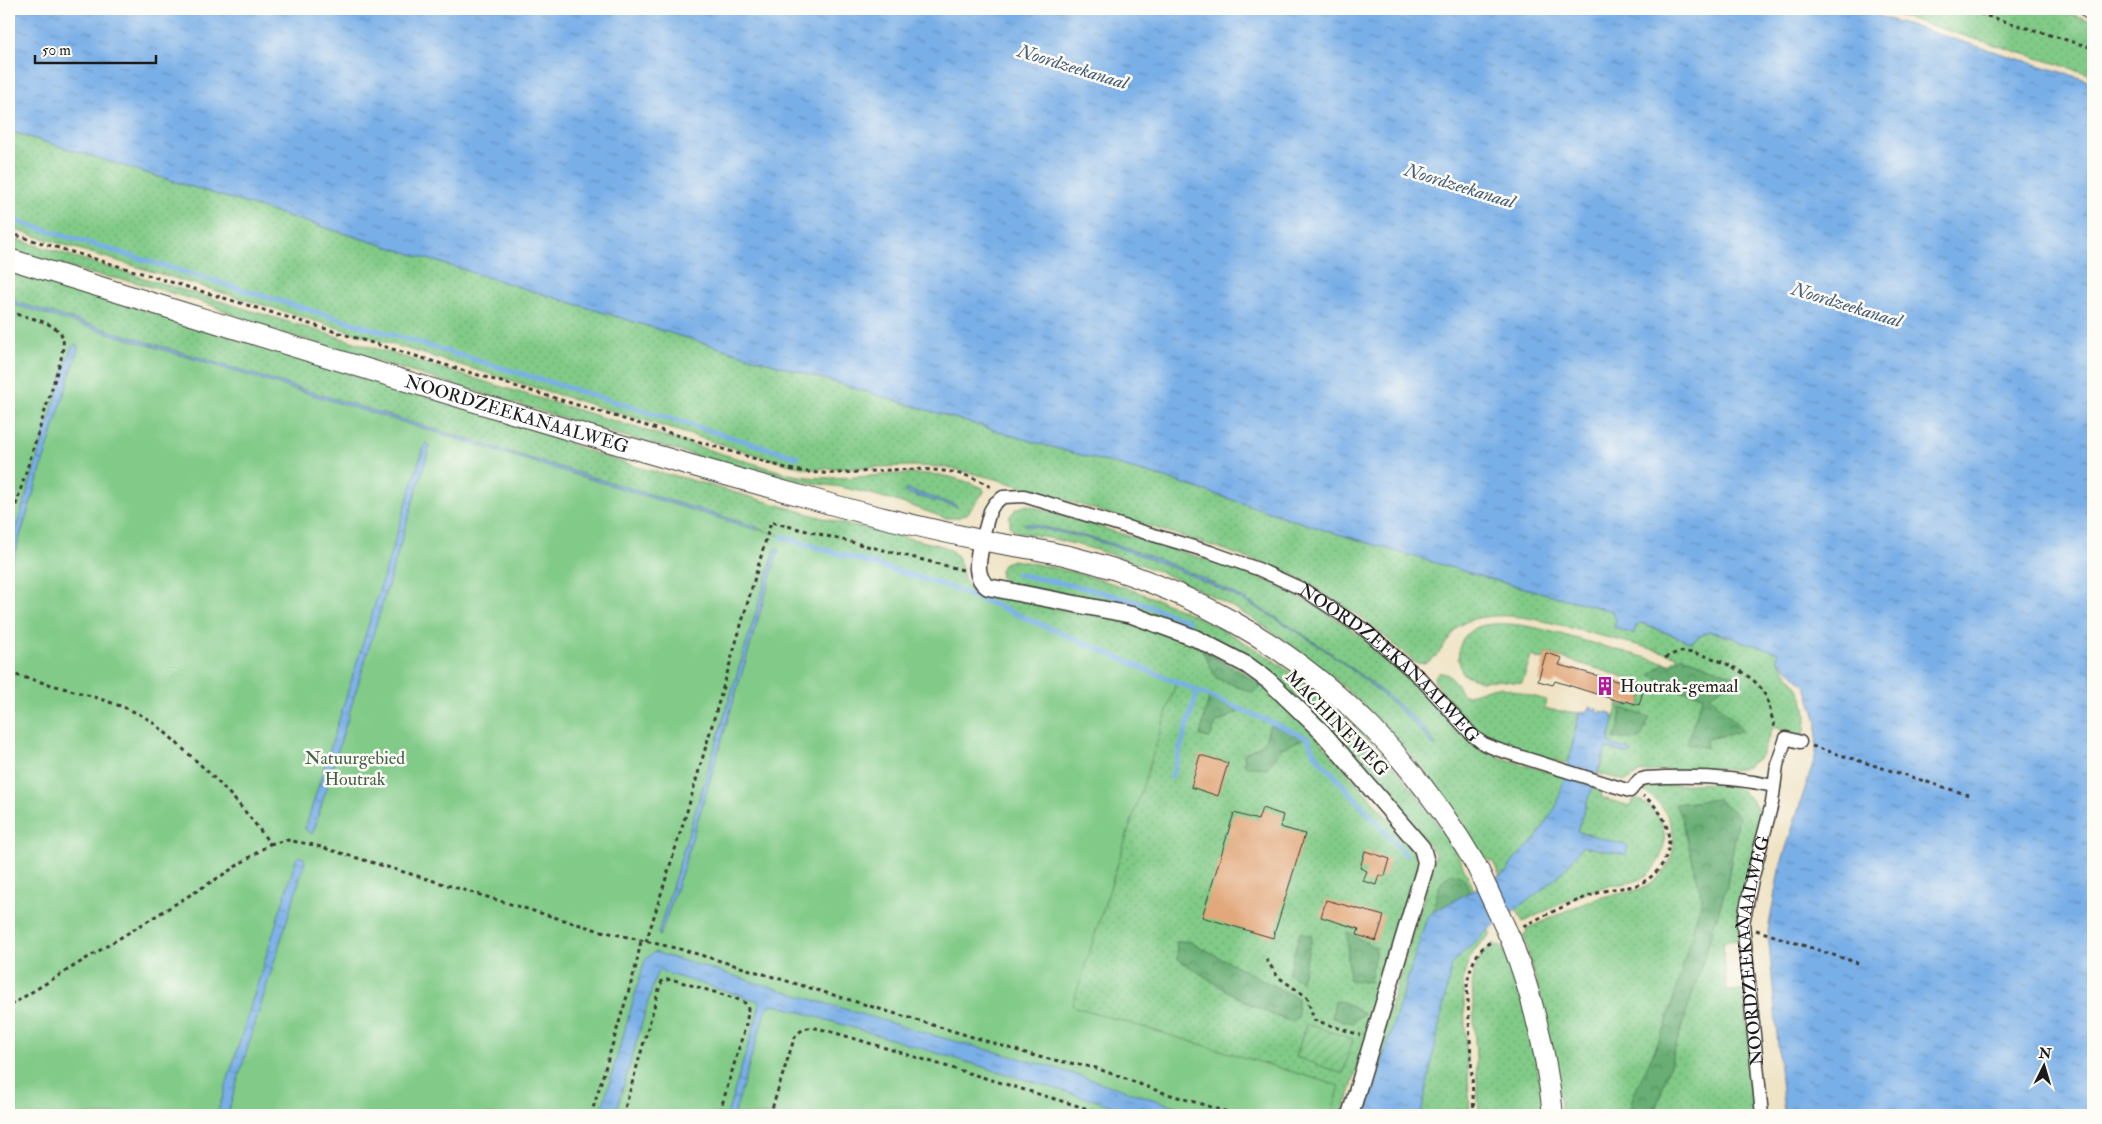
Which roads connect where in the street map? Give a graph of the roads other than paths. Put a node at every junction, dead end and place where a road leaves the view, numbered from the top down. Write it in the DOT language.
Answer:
graph roads {
  1 [pos="2090,9"];
  2 [pos="2093,10"];
  3 [pos="9,259"];
  4 [pos="982,540"];
  5 [pos="1800,742"];
  6 [pos="1774,786"];
  7 [pos="1350,1115"];
  8 [pos="1553,1115"];
  9 [pos="1762,1115"];
  1 -- 2 [label="main road"];
  3 -- 4 [label="main road, NOORDZEEKANAALWEG"];
  4 -- 6 [label="street, NOORDZEEKANAALWEG"];
  4 -- 7 [label="street, MACHINEWEG"];
  4 -- 8 [label="main road, NOORDZEEKANAALWEG, bridge"];
  5 -- 6 [label="street, NOORDZEEKANAALWEG"];
  6 -- 9 [label="street, NOORDZEEKANAALWEG"];
}
